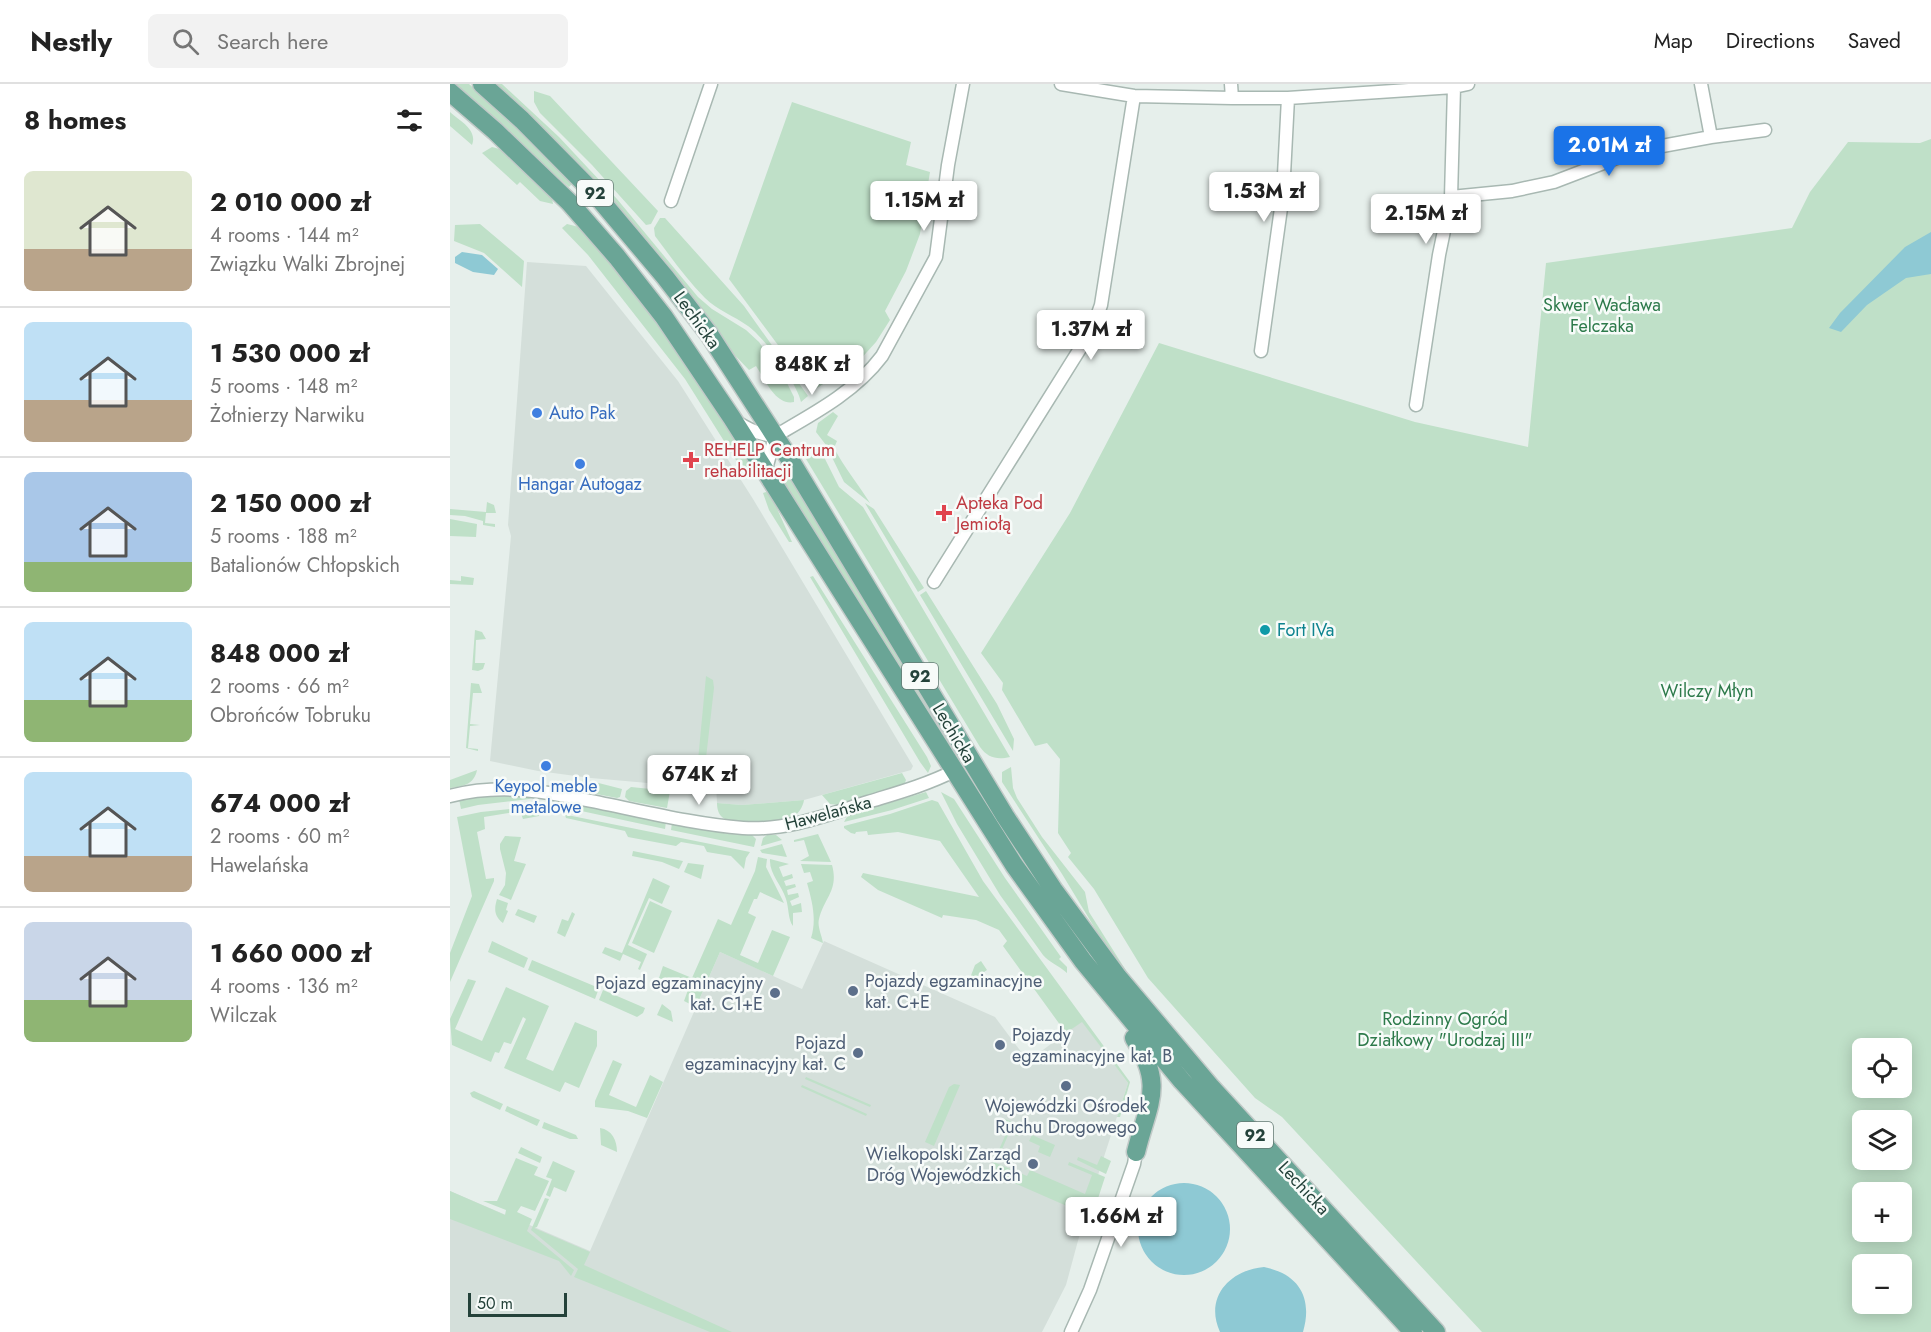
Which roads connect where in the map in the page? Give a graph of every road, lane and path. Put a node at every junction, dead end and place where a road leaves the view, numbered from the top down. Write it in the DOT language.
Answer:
graph roads {
  1 [pos="482,84"];
  2 [pos="711,84"];
  3 [pos="963,84"];
  4 [pos="1061,84"];
  5 [pos="1231,84"];
  6 [pos="1468,84"];
  7 [pos="1701,84"];
  8 [pos="1397,87"];
  9 [pos="1454,87"];
  10 [pos="450,92"];
  11 [pos="1134,96"];
  12 [pos="1232,98"];
  13 [pos="1288,98"];
  14 [pos="1765,130"];
  15 [pos="1711,137"];
  16 [pos="1451,197"];
  17 [pos="671,201"];
  18 [pos="1261,351"];
  19 [pos="1416,405"];
  20 [pos="732,418"];
  21 [pos="775,436"];
  22 [pos="765,473"];
  23 [pos="934,582"];
  24 [pos="954,771"];
  25 [pos="450,796"];
  26 [pos="1095,976"];
  27 [pos="1136,1152"];
  28 [pos="1071,1332"];
  29 [pos="1413,1332"];
  30 [pos="1436,1332"];
  1 -- 21 [label="main road, Lechicka / 92"];
  2 -- 17 [label="street"];
  3 -- 21 [label="street"];
  4 -- 11 [label="street"];
  5 -- 12 [label="street"];
  6 -- 9 [label="street"];
  7 -- 15 [label="street"];
  8 -- 9 [label="street"];
  8 -- 13 [label="street"];
  9 -- 16 [label="street"];
  10 -- 20 [label="main road, Lechicka / 92"];
  11 -- 12 [label="street"];
  11 -- 23 [label="street"];
  12 -- 13 [label="street"];
  13 -- 18 [label="street"];
  14 -- 15 [label="street"];
  15 -- 16 [label="street"];
  16 -- 19 [label="street"];
  20 -- 21 [label="street"];
  20 -- 22 [label="main road, Lechicka / 92"];
  21 -- 22 [label="street"];
  21 -- 30 [label="main road, Lechicka / 92"];
  22 -- 24 [label="main road, Lechicka / 92"];
  24 -- 25 [label="street, Hawelańska"];
  24 -- 26 [label="main road, Lechicka / 92"];
  26 -- 27 [label="main road"];
  26 -- 29 [label="main road, Lechicka / 92"];
  27 -- 28 [label="street"];
}
